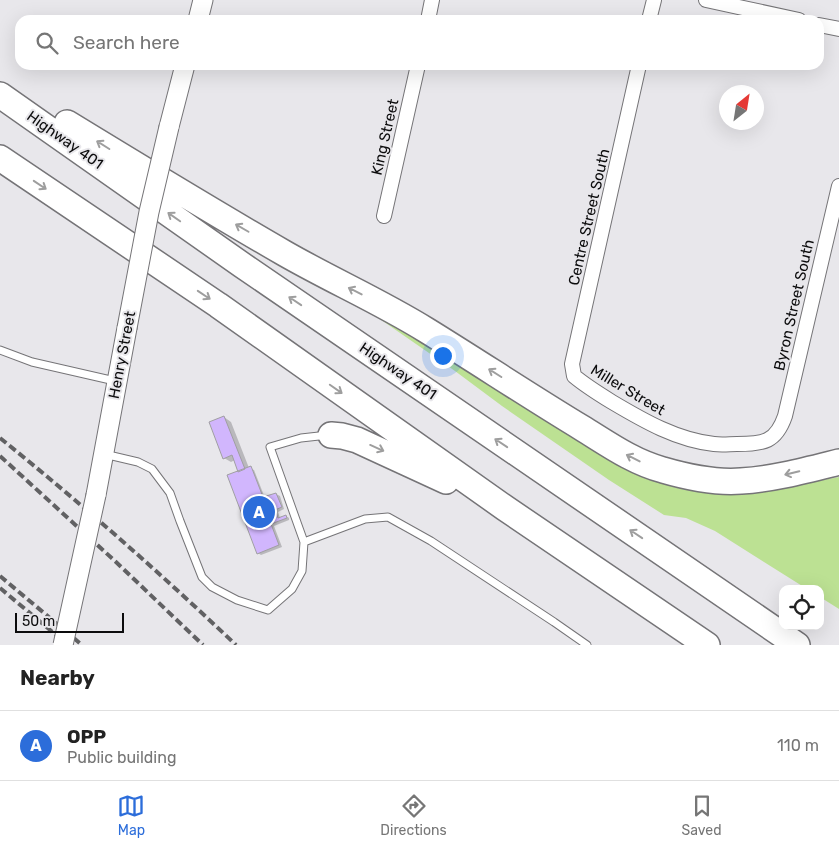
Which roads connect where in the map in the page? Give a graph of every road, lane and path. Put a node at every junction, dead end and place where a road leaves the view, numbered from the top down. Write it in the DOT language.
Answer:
graph roads {
  1 [pos="203,0"];
  2 [pos="432,0"];
  3 [pos="654,0"];
  4 [pos="706,0"];
  5 [pos="199,15"];
  6 [pos="429,15"];
  7 [pos="650,15"];
  8 [pos="776,15"];
  9 [pos="824,26"];
  10 [pos="839,29"];
  11 [pos="184,70"];
  12 [pos="417,70"];
  13 [pos="638,70"];
  14 [pos="0,81"];
  15 [pos="0,94"];
  16 [pos="0,158"];
  17 [pos="839,186"];
  18 [pos="384,216"];
  19 [pos="0,350"];
  20 [pos="574,376"];
  21 [pos="116,382"];
  22 [pos="779,430"];
  23 [pos="330,434"];
  24 [pos="104,454"];
  25 [pos="839,462"];
  26 [pos="509,511"];
  27 [pos="304,542"];
  28 [pos="676,562"];
  29 [pos="63,645"];
  30 [pos="587,645"];
  31 [pos="681,645"];
  32 [pos="707,645"];
  33 [pos="797,645"];
  34 [pos="806,645"];
  1 -- 5 [label="main road"];
  2 -- 6 [label="street"];
  3 -- 7 [label="street"];
  4 -- 8 [label="street"];
  9 -- 10 [label="street"];
  11 -- 21 [label="main road, Henry Street, bridge"];
  12 -- 18 [label="street, King Street"];
  13 -- 20 [label="street, Centre Street South"];
  25 -- 14 [label="highway, one-way"];
  28 -- 15 [label="highway, Highway 401, one-way"];
  16 -- 26 [label="highway, one-way"];
  17 -- 22 [label="street, Byron Street South"];
  19 -- 21 [label="lane"];
  20 -- 22 [label="street, Miller Street"];
  21 -- 24 [label="main road, Henry Street"];
  23 -- 26 [label="highway, one-way"];
  23 -- 27 [label="lane"];
  24 -- 27 [label="lane"];
  24 -- 29 [label="main road, Henry Street, bridge"];
  26 -- 31 [label="highway"];
  26 -- 32 [label="highway"];
  27 -- 30 [label="lane"];
  28 -- 33 [label="highway, Highway 401"];
  28 -- 34 [label="highway"];
}
